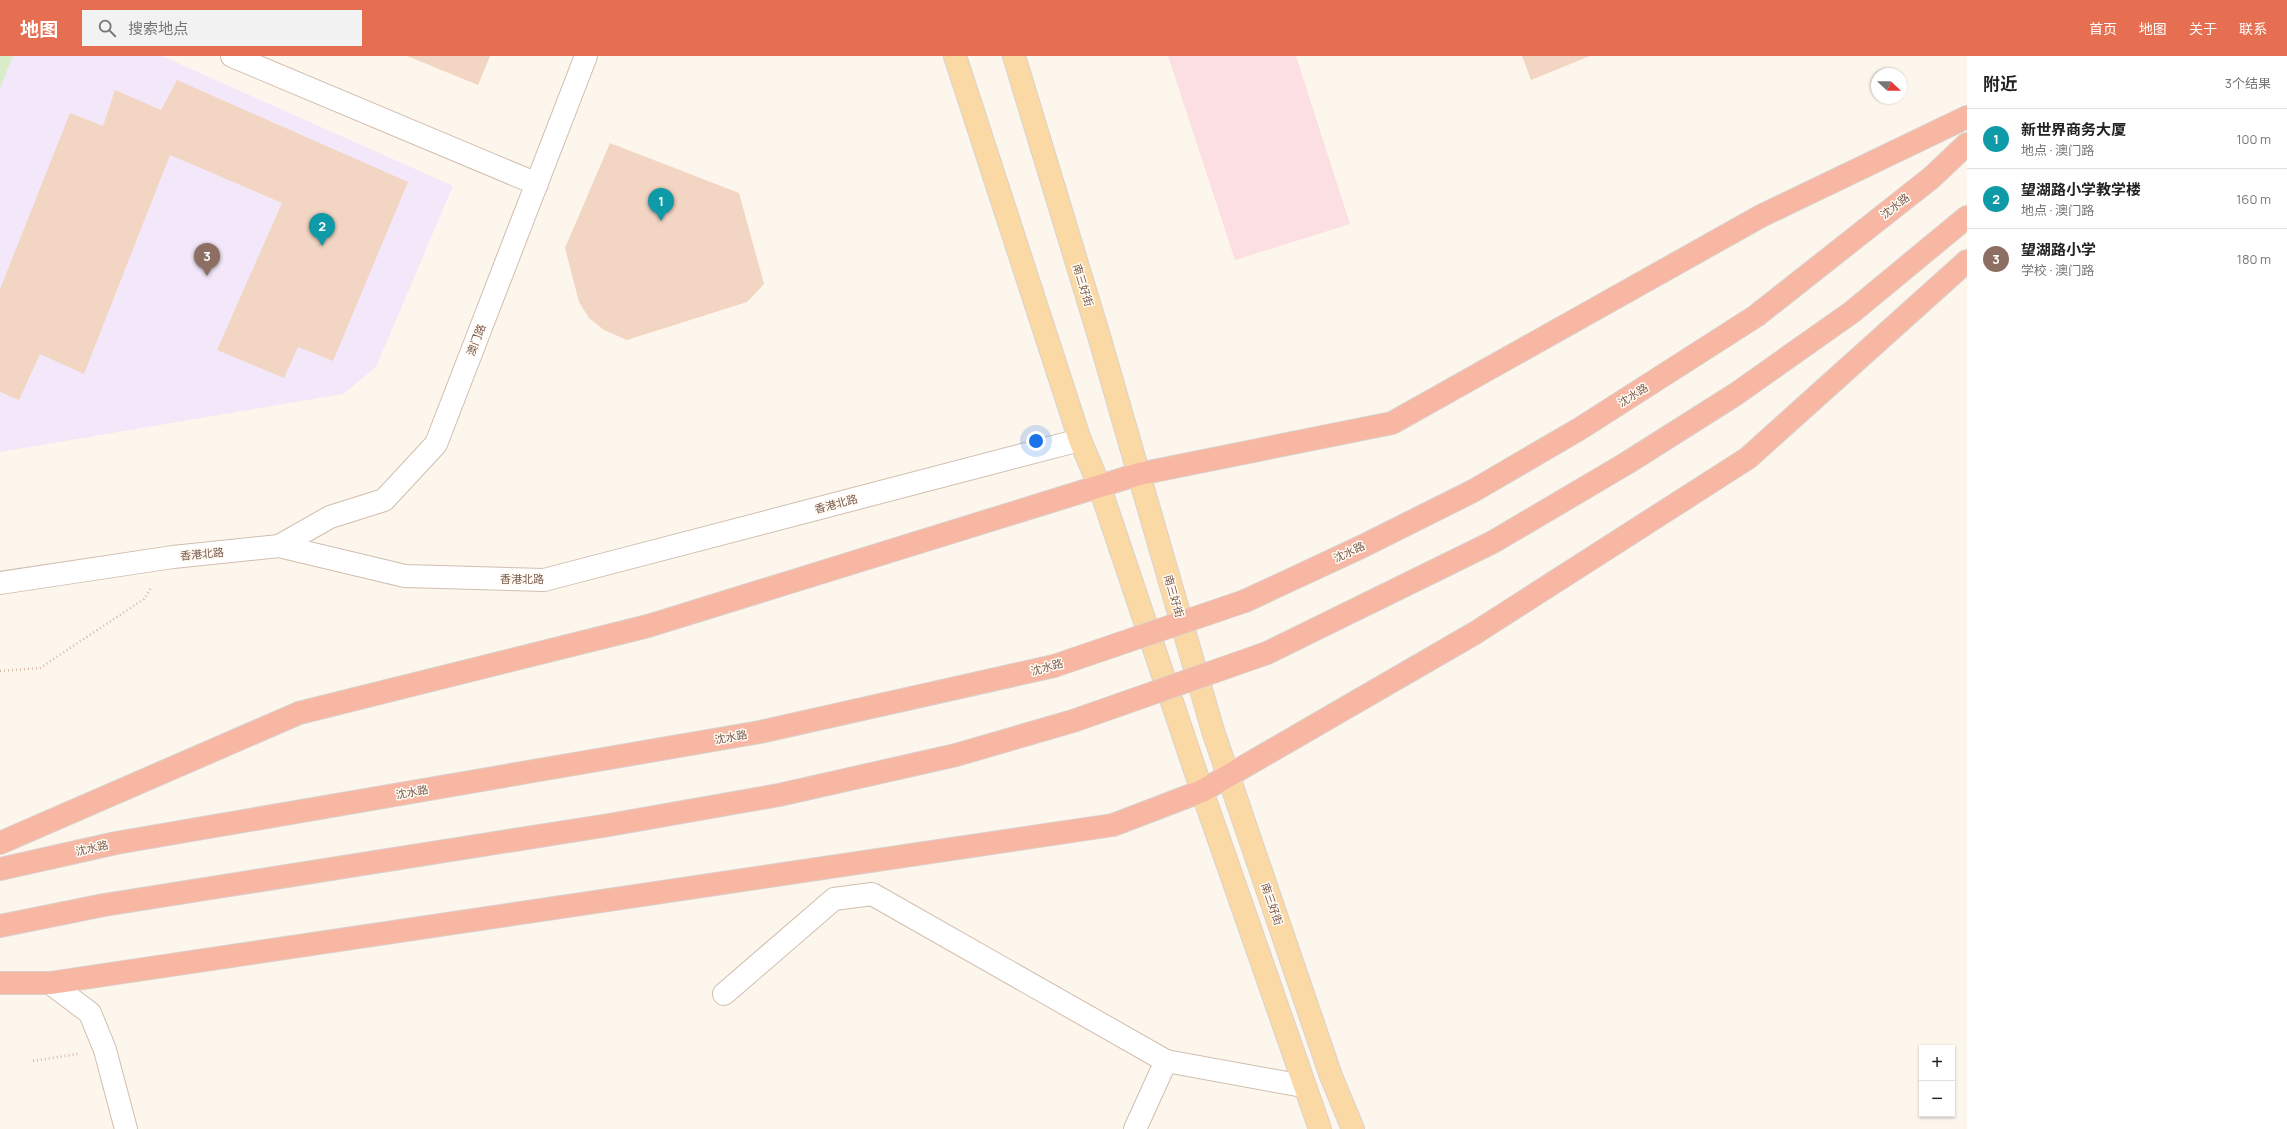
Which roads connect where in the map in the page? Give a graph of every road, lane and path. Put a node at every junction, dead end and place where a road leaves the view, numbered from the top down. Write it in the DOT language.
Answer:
graph roads {
  1 [pos="232,56"];
  2 [pos="586,56"];
  3 [pos="955,56"];
  4 [pos="1014,56"];
  5 [pos="1967,117"];
  6 [pos="1967,144"];
  7 [pos="536,184"];
  8 [pos="1967,217"];
  9 [pos="1967,261"];
  10 [pos="1080,440"];
  11 [pos="1139,474"];
  12 [pos="1099,485"];
  13 [pos="279,546"];
  14 [pos="173,556"];
  15 [pos="0,583"];
  16 [pos="0,671"];
  17 [pos="1228,775"];
  18 [pos="1202,790"];
  19 [pos="0,843"];
  20 [pos="0,869"];
  21 [pos="0,926"];
  22 [pos="0,983"];
  23 [pos="50,983"];
  24 [pos="724,994"];
  25 [pos="105,1050"];
  26 [pos="1166,1060"];
  27 [pos="33,1061"];
  28 [pos="1303,1086"];
  29 [pos="126,1129"];
  30 [pos="1135,1129"];
  31 [pos="1320,1129"];
  32 [pos="1353,1129"];
  1 -- 7 [label="street"];
  2 -- 7 [label="street, 澳门路"];
  3 -- 10 [label="main road"];
  4 -- 11 [label="main road, 南三好街"];
  5 -- 11 [label="highway"];
  6 -- 20 [label="highway, 沈水路, bridge"];
  7 -- 13 [label="street, 澳门路"];
  8 -- 21 [label="highway, bridge"];
  9 -- 17 [label="highway"];
  10 -- 12 [label="main road"];
  10 -- 13 [label="street, 香港北路"];
  11 -- 12 [label="highway"];
  11 -- 17 [label="main road, 南三好街"];
  12 -- 18 [label="main road"];
  12 -- 19 [label="highway"];
  13 -- 14 [label="street, 香港北路"];
  14 -- 15 [label="street, 香港北路"];
  14 -- 16 [label="path"];
  17 -- 18 [label="highway"];
  17 -- 32 [label="main road, 南三好街"];
  18 -- 23 [label="highway"];
  18 -- 28 [label="main road"];
  22 -- 23 [label="highway"];
  23 -- 25 [label="street"];
  24 -- 26 [label="street"];
  25 -- 27 [label="path"];
  25 -- 29 [label="street"];
  26 -- 28 [label="street"];
  26 -- 30 [label="street"];
  28 -- 31 [label="main road"];
}
